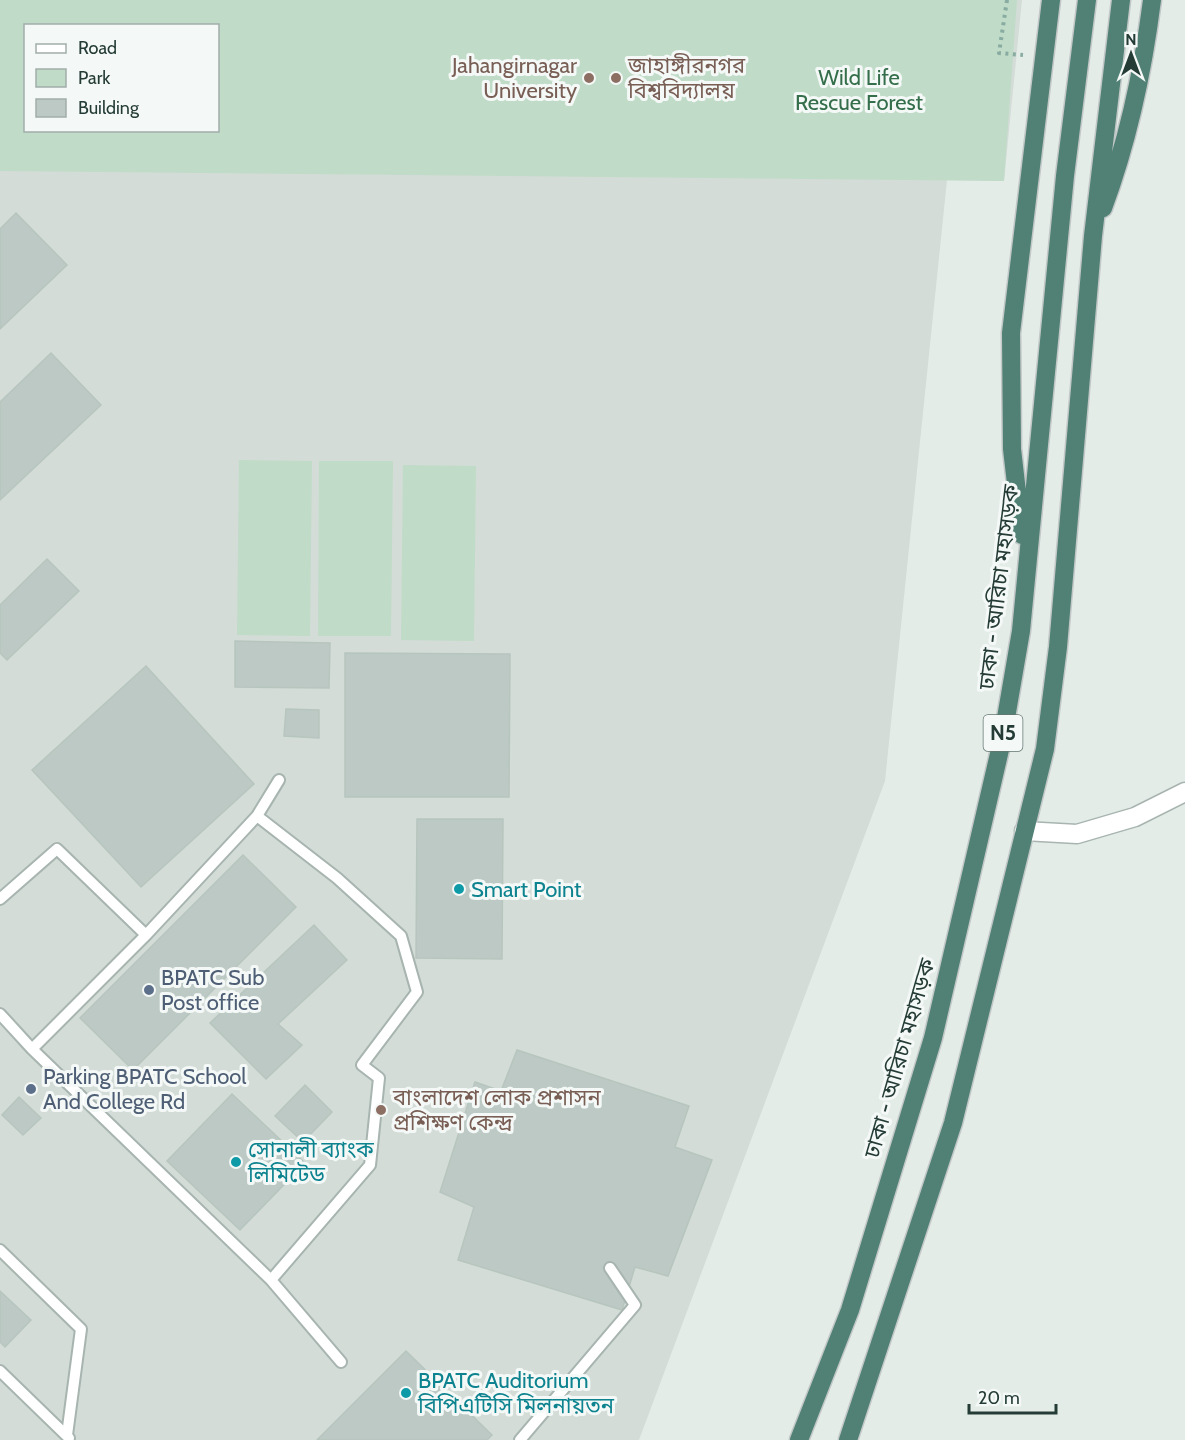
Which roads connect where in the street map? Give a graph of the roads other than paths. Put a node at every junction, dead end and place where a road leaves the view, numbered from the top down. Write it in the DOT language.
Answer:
graph roads {
  1 [pos="1051,0"];
  2 [pos="1087,0"];
  3 [pos="1120,0"];
  4 [pos="1152,0"];
  5 [pos="1093,236"];
  6 [pos="1027,572"];
  7 [pos="279,780"];
  8 [pos="1185,792"];
  9 [pos="257,816"];
  10 [pos="1024,831"];
  11 [pos="0,899"];
  12 [pos="146,935"];
  13 [pos="0,1014"];
  14 [pos="32,1049"];
  15 [pos="0,1250"];
  16 [pos="610,1268"];
  17 [pos="271,1280"];
  18 [pos="341,1362"];
  19 [pos="0,1371"];
  20 [pos="69,1438"];
  21 [pos="520,1440"];
  22 [pos="799,1440"];
  23 [pos="848,1440"];
  1 -- 6 [label="highway"];
  2 -- 6 [label="highway, ঢাকা - আরিচা মহাসড়ক / N5"];
  3 -- 5 [label="highway, N5"];
  4 -- 5 [label="highway"];
  5 -- 10 [label="highway, N5"];
  6 -- 22 [label="highway, ঢাকা - আরিচা মহাসড়ক / N5"];
  7 -- 9 [label="lane"];
  8 -- 10 [label="street"];
  9 -- 12 [label="lane"];
  9 -- 17 [label="lane"];
  10 -- 23 [label="highway, N5"];
  11 -- 12 [label="lane"];
  12 -- 14 [label="lane"];
  13 -- 14 [label="lane"];
  14 -- 17 [label="lane"];
  15 -- 20 [label="lane"];
  16 -- 21 [label="lane"];
  17 -- 18 [label="lane"];
  19 -- 20 [label="lane"];
}
